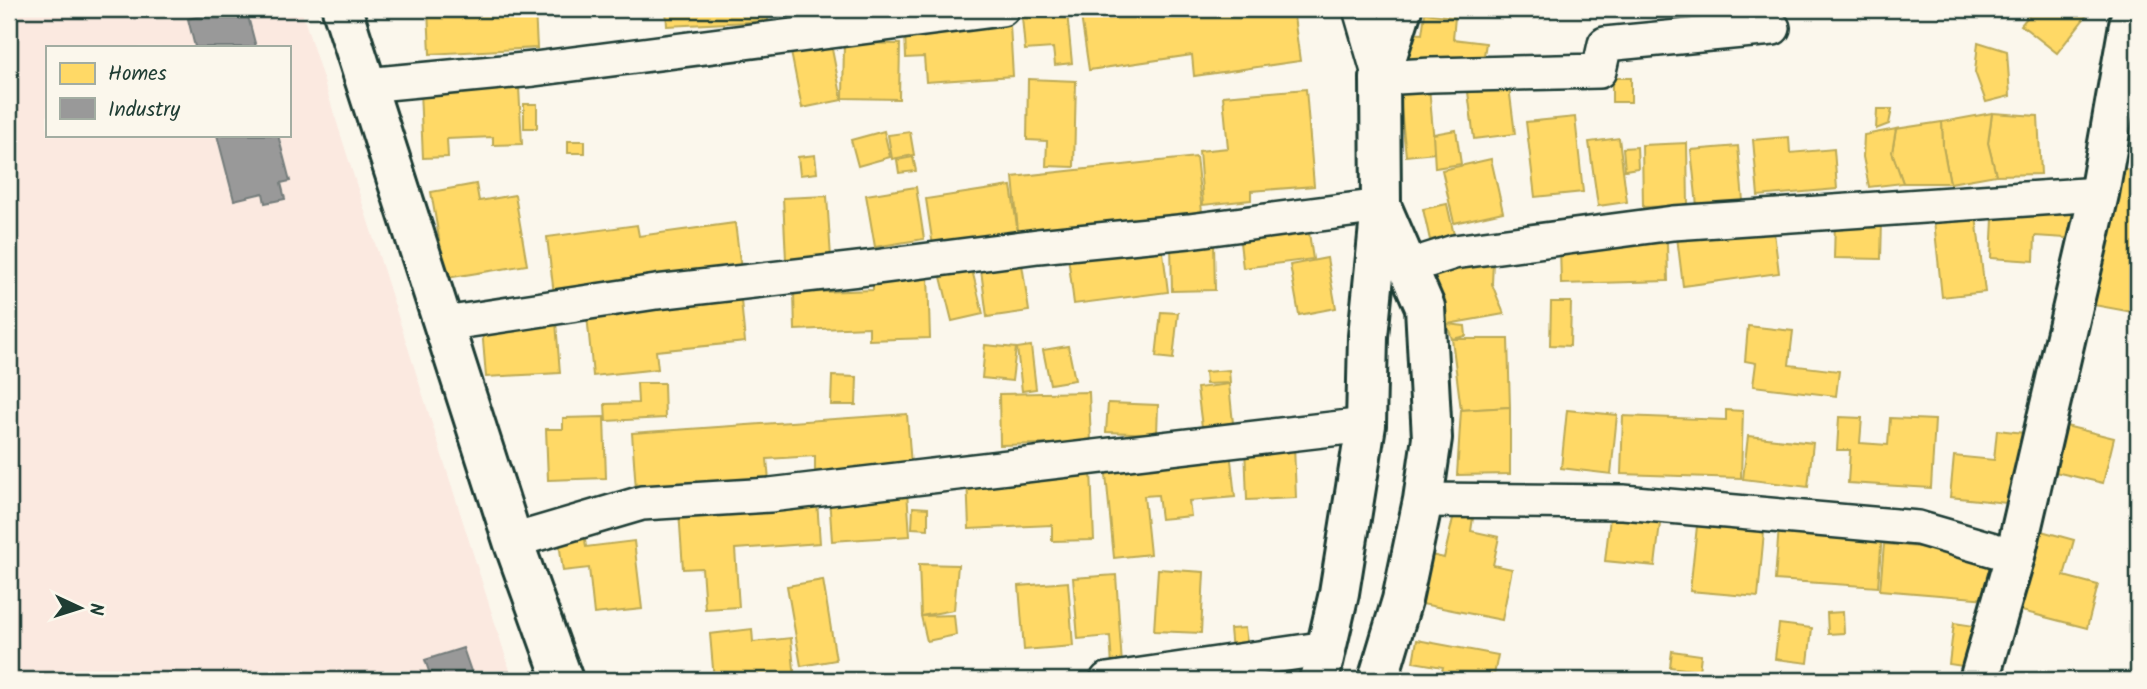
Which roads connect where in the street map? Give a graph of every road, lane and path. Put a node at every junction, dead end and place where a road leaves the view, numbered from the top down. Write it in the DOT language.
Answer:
graph roads {
  1 [pos="342,9"];
  2 [pos="1002,9"];
  3 [pos="1360,9"];
  4 [pos="1402,9"];
  5 [pos="2128,16"];
  6 [pos="1773,28"];
  7 [pos="1380,78"];
  8 [pos="366,85"];
  9 [pos="2099,194"];
  10 [pos="1381,206"];
  11 [pos="1407,267"];
  12 [pos="444,324"];
  13 [pos="1366,425"];
  14 [pos="1423,500"];
  15 [pos="513,541"];
  16 [pos="2015,556"];
  17 [pos="1323,664"];
  18 [pos="563,680"];
  19 [pos="1107,680"];
  20 [pos="1378,680"];
  21 [pos="1979,680"];
  1 -- 8 [label="street"];
  2 -- 8 [label="street"];
  3 -- 7 [label="street"];
  4 -- 7 [label="street"];
  5 -- 9 [label="street"];
  6 -- 7 [label="street"];
  7 -- 10 [label="street"];
  8 -- 12 [label="street"];
  9 -- 11 [label="street"];
  9 -- 16 [label="street"];
  10 -- 11 [label="street"];
  10 -- 12 [label="street"];
  10 -- 13 [label="street"];
  11 -- 14 [label="street"];
  12 -- 15 [label="street"];
  13 -- 15 [label="street"];
  13 -- 17 [label="street"];
  14 -- 16 [label="street"];
  14 -- 20 [label="street"];
  15 -- 18 [label="street"];
  16 -- 21 [label="street"];
  17 -- 19 [label="street"];
}
